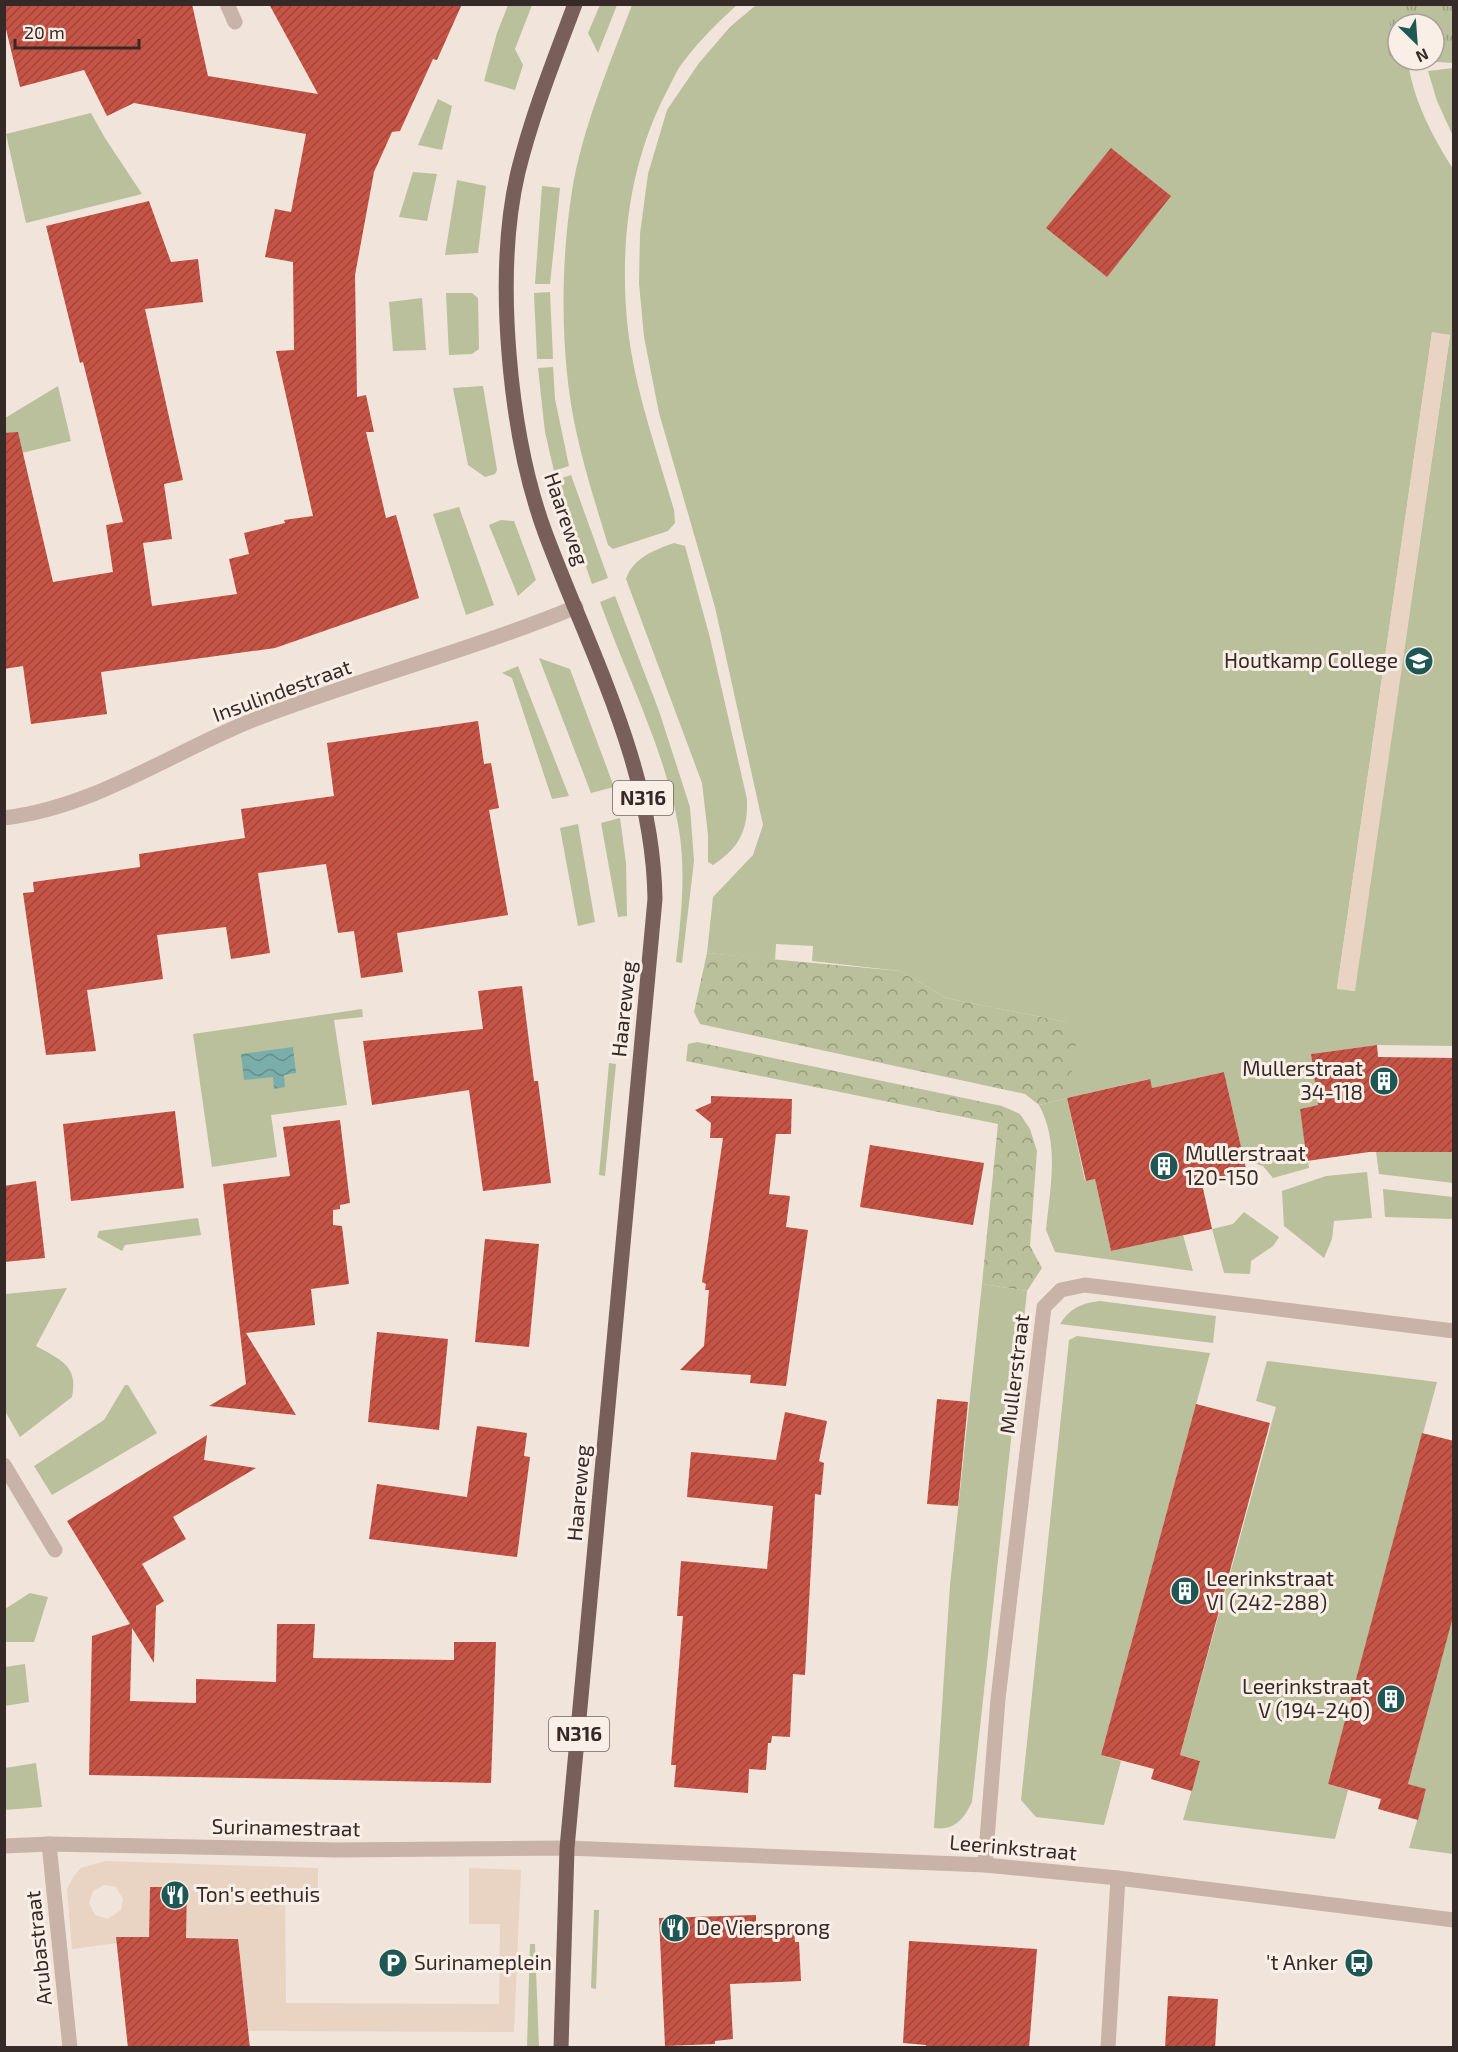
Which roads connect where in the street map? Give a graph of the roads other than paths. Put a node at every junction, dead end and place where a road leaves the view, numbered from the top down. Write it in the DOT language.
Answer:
graph roads {
  1 [pos="227,4"];
  2 [pos="575,4"];
  3 [pos="235,22"];
  4 [pos="576,607"];
  5 [pos="4,818"];
  6 [pos="1454,1331"];
  7 [pos="4,1465"];
  8 [pos="55,1550"];
  9 [pos="49,1844"];
  10 [pos="4,1846"];
  11 [pos="567,1848"];
  12 [pos="985,1865"];
  13 [pos="1118,1878"];
  14 [pos="1454,1920"];
  15 [pos="70,2048"];
  16 [pos="561,2048"];
  17 [pos="1108,2048"];
  1 -- 3 [label="street"];
  2 -- 4 [label="main road, Haareweg / N316"];
  4 -- 5 [label="street, Insulindestraat"];
  4 -- 11 [label="main road, Haareweg / N316"];
  6 -- 12 [label="street, Mullerstraat"];
  7 -- 8 [label="street"];
  9 -- 10 [label="street, Surinamestraat"];
  9 -- 11 [label="street, Surinamestraat"];
  9 -- 15 [label="street, Arubastraat"];
  11 -- 12 [label="street, Leerinkstraat"];
  11 -- 16 [label="main road, Haareweg / N316"];
  12 -- 13 [label="street, Leerinkstraat"];
  13 -- 14 [label="street, Leerinkstraat"];
  13 -- 17 [label="street"];
}
